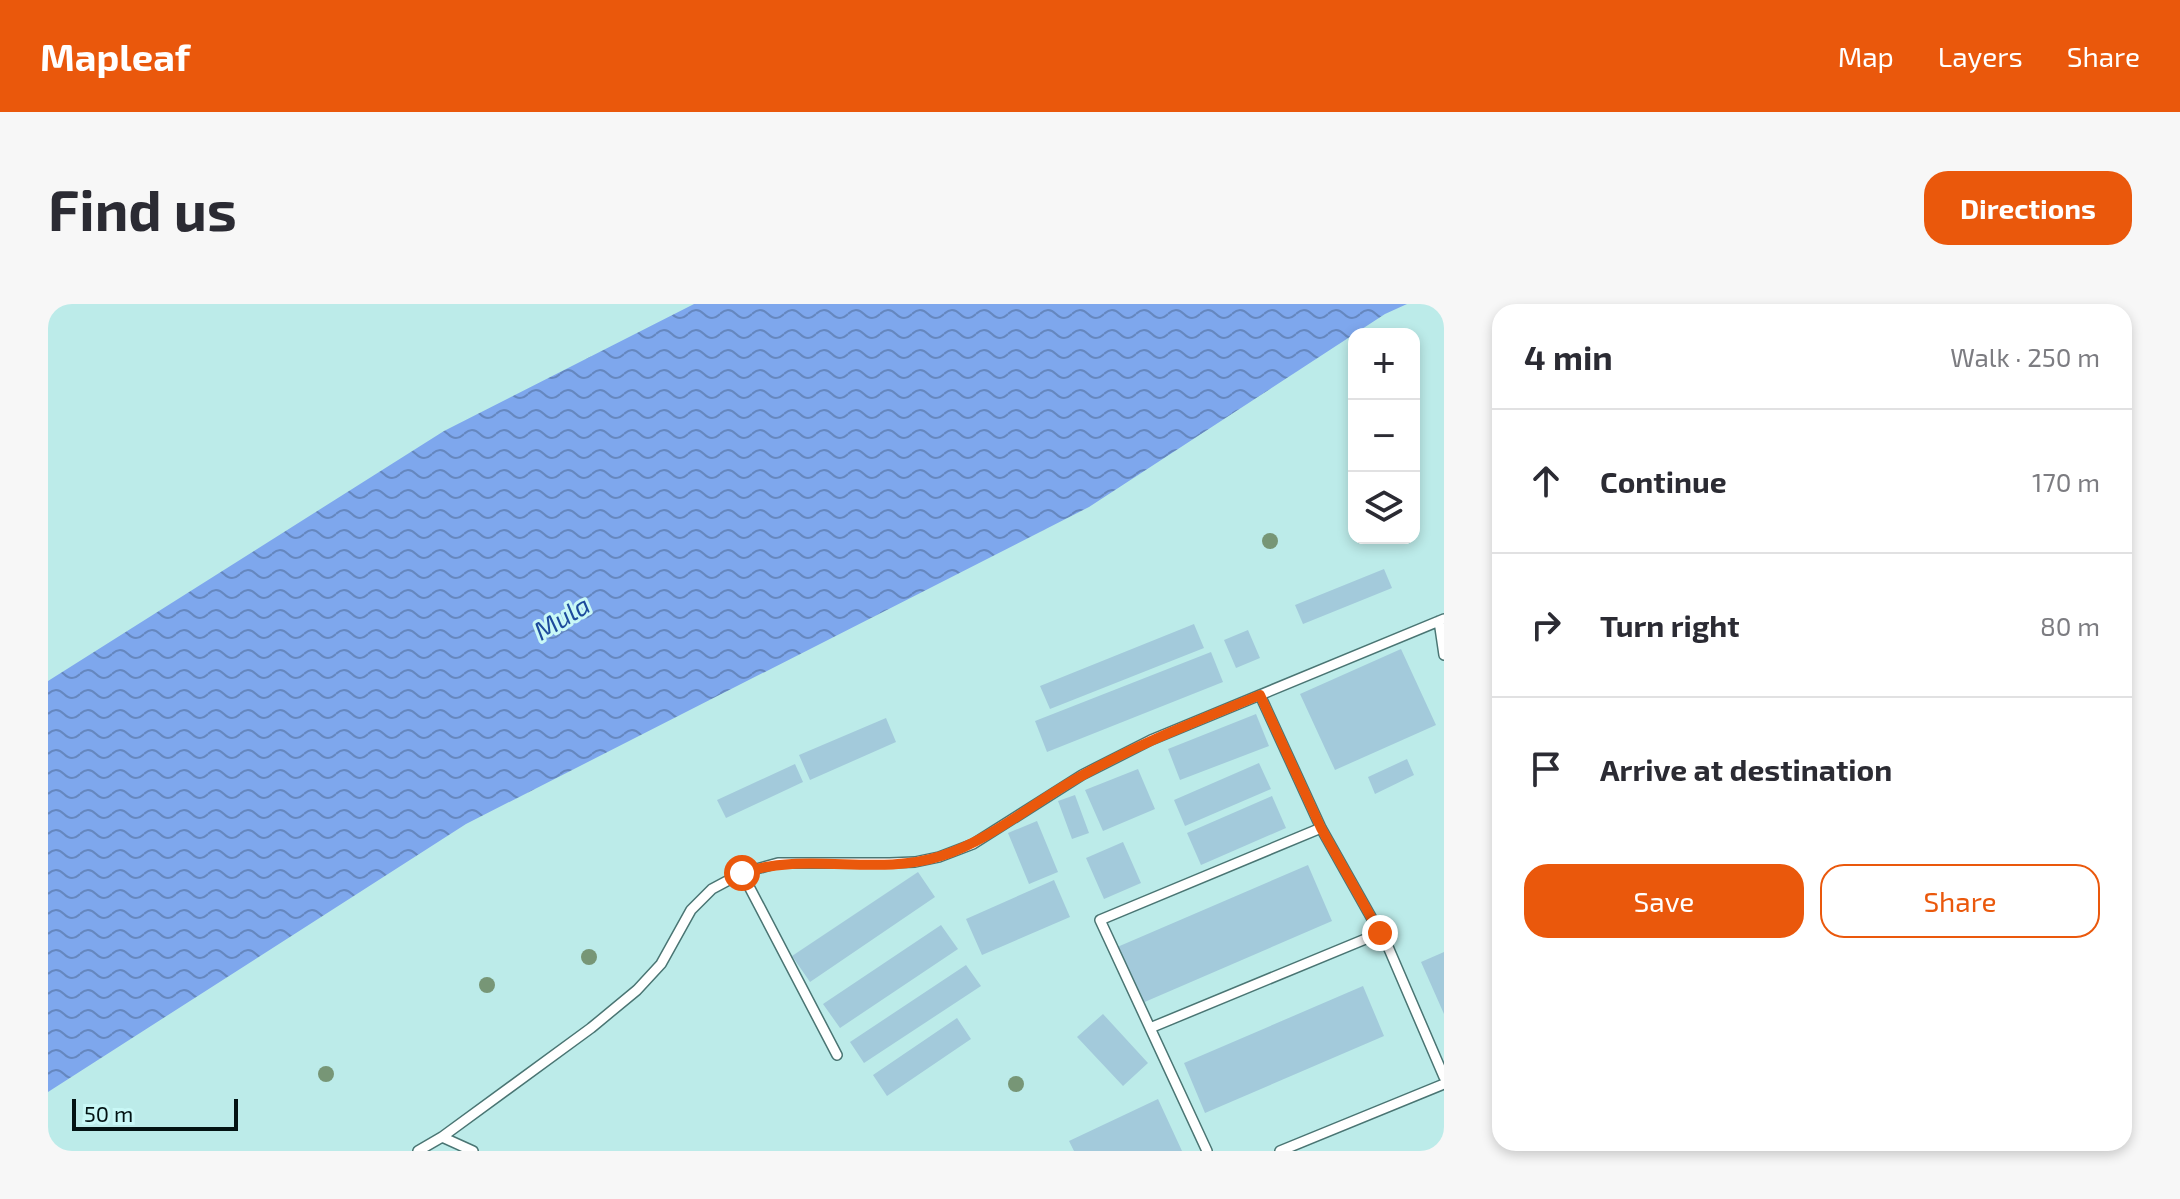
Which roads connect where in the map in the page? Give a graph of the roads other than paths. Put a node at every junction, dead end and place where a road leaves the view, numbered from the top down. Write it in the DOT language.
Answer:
graph roads {
  1 [pos="1441,620"];
  2 [pos="1444,655"];
  3 [pos="1260,695"];
  4 [pos="1321,828"];
  5 [pos="742,873"];
  6 [pos="1380,933"];
  7 [pos="1150,1028"];
  8 [pos="837,1055"];
  9 [pos="1444,1077"];
  10 [pos="1444,1084"];
  11 [pos="442,1137"];
  12 [pos="418,1151"];
  13 [pos="473,1151"];
  14 [pos="1207,1151"];
  15 [pos="1280,1151"];
  1 -- 2 [label="lane"];
  1 -- 3 [label="lane"];
  3 -- 4 [label="lane"];
  3 -- 5 [label="lane"];
  4 -- 6 [label="lane"];
  4 -- 7 [label="lane"];
  5 -- 8 [label="lane"];
  5 -- 11 [label="lane"];
  6 -- 7 [label="lane"];
  6 -- 9 [label="lane"];
  7 -- 14 [label="lane"];
  10 -- 15 [label="lane"];
  11 -- 12 [label="lane"];
  11 -- 13 [label="lane"];
}
